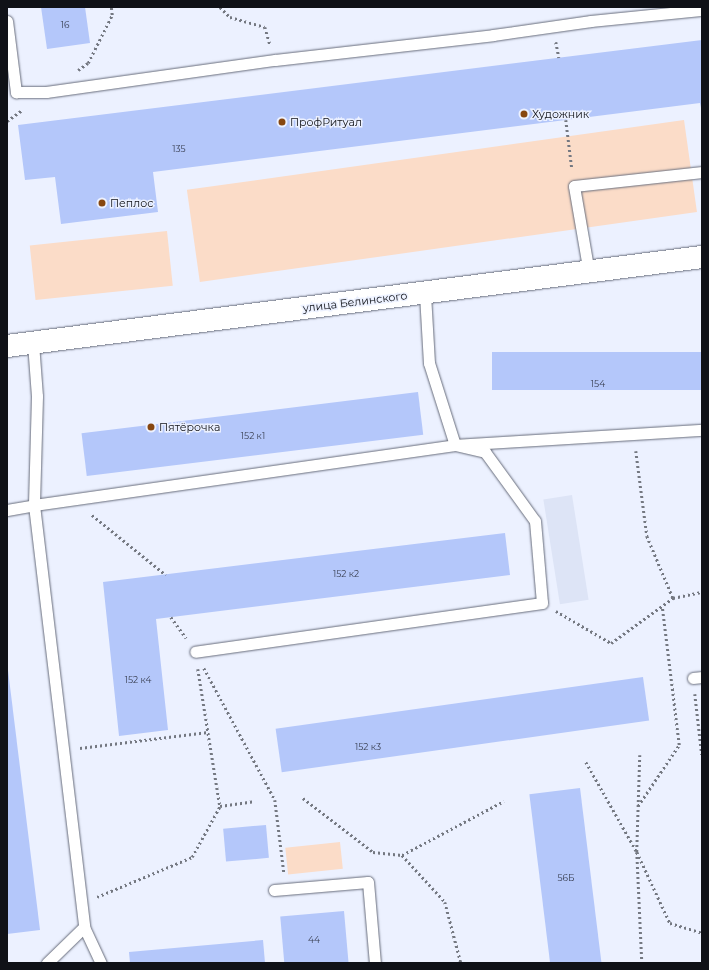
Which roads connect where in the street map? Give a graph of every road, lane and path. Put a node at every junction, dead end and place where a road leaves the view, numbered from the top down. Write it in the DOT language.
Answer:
graph roads {
  1 [pos="111,7"];
  2 [pos="220,7"];
  3 [pos="702,10"];
  4 [pos="112,15"];
  5 [pos="7,21"];
  6 [pos="275,60"];
  7 [pos="566,120"];
  8 [pos="702,172"];
  9 [pos="574,186"];
  10 [pos="702,257"];
  11 [pos="589,273"];
  12 [pos="425,294"];
  13 [pos="33,343"];
  14 [pos="7,346"];
  15 [pos="702,430"];
  16 [pos="634,435"];
  17 [pos="455,445"];
  18 [pos="75,500"];
  19 [pos="34,505"];
  20 [pos="7,510"];
  21 [pos="166,575"];
  22 [pos="702,592"];
  23 [pos="673,598"];
  24 [pos="542,603"];
  25 [pos="662,607"];
  26 [pos="171,617"];
  27 [pos="195,652"];
  28 [pos="697,677"];
  29 [pos="208,732"];
  30 [pos="63,750"];
  31 [pos="640,755"];
  32 [pos="702,755"];
  33 [pos="586,762"];
  34 [pos="303,798"];
  35 [pos="254,801"];
  36 [pos="504,801"];
  37 [pos="220,806"];
  38 [pos="638,806"];
  39 [pos="636,852"];
  40 [pos="402,855"];
  41 [pos="286,889"];
  42 [pos="274,890"];
  43 [pos="82,903"];
  44 [pos="84,927"];
  45 [pos="702,933"];
  46 [pos="47,963"];
  47 [pos="101,963"];
  48 [pos="375,963"];
  49 [pos="461,963"];
  50 [pos="642,963"];
  1 -- 4 [label="path"];
  2 -- 6 [label="path"];
  3 -- 6 [label="lane"];
  5 -- 6 [label="lane"];
  7 -- 9 [label="path"];
  8 -- 9 [label="lane"];
  9 -- 11 [label="lane"];
  10 -- 11 [label="main road, улица Белинского"];
  11 -- 12 [label="main road, улица Белинского"];
  12 -- 13 [label="main road, улица Белинского"];
  12 -- 17 [label="lane"];
  13 -- 14 [label="main road, улица Белинского"];
  13 -- 19 [label="lane"];
  15 -- 16 [label="lane"];
  16 -- 17 [label="lane"];
  16 -- 23 [label="path"];
  17 -- 18 [label="lane"];
  17 -- 24 [label="lane"];
  18 -- 19 [label="lane"];
  18 -- 21 [label="path"];
  19 -- 20 [label="lane"];
  19 -- 30 [label="lane"];
  22 -- 23 [label="path"];
  23 -- 25 [label="path"];
  24 -- 25 [label="path"];
  24 -- 27 [label="lane"];
  25 -- 38 [label="path"];
  26 -- 27 [label="path"];
  27 -- 29 [label="path"];
  27 -- 41 [label="path"];
  28 -- 32 [label="path"];
  29 -- 30 [label="path"];
  29 -- 37 [label="path"];
  30 -- 43 [label="lane"];
  31 -- 38 [label="path"];
  33 -- 39 [label="path"];
  34 -- 40 [label="path"];
  35 -- 37 [label="path"];
  36 -- 40 [label="path"];
  37 -- 43 [label="path"];
  38 -- 39 [label="path"];
  39 -- 45 [label="path"];
  39 -- 50 [label="path"];
  40 -- 49 [label="path"];
  41 -- 42 [label="lane"];
  41 -- 48 [label="lane"];
  43 -- 44 [label="lane"];
  44 -- 46 [label="lane"];
  44 -- 47 [label="lane"];
}
